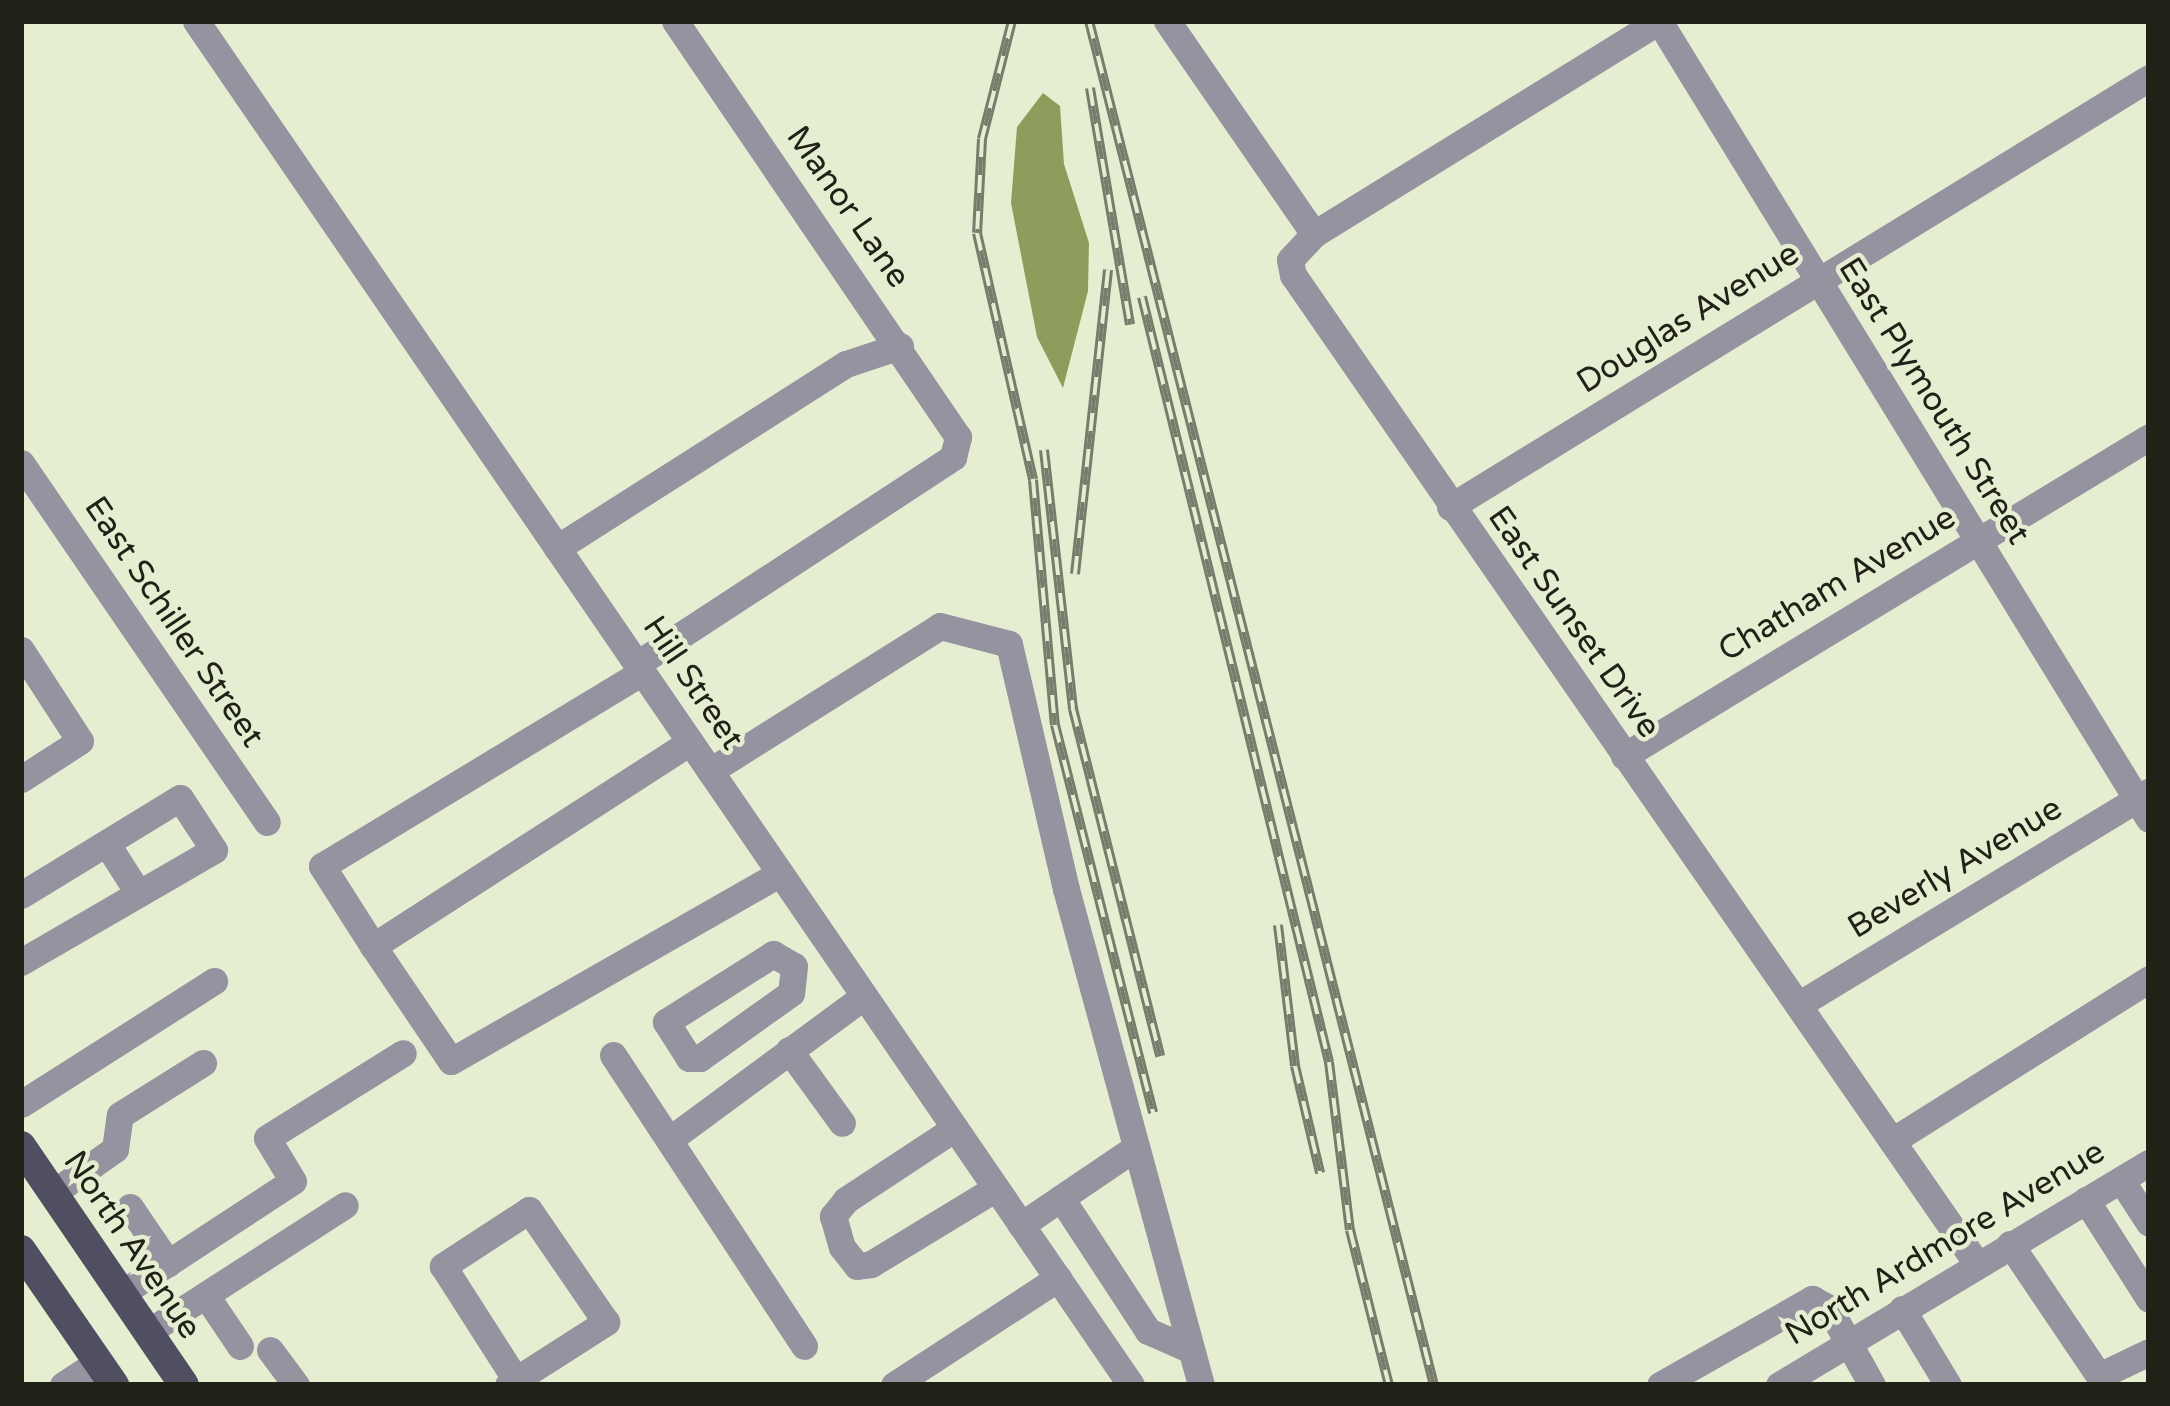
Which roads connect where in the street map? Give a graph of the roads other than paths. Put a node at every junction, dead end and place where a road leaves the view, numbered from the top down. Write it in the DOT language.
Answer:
graph roads {
  1 [pos="196,21"];
  2 [pos="674,21"];
  3 [pos="1167,21"];
  4 [pos="1659,21"];
  5 [pos="2149,77"];
  6 [pos="1314,234"];
  7 [pos="1818,280"];
  8 [pos="900,346"];
  9 [pos="2149,437"];
  10 [pos="21,463"];
  11 [pos="1450,507"];
  12 [pos="1978,541"];
  13 [pos="557,548"];
  14 [pos="21,650"];
  15 [pos="639,668"];
  16 [pos="690,742"];
  17 [pos="1624,756"];
  18 [pos="710,771"];
  19 [pos="21,779"];
  20 [pos="2145,803"];
  21 [pos="267,822"];
  22 [pos="107,844"];
  23 [pos="780,873"];
  24 [pos="139,894"];
  25 [pos="21,895"];
  26 [pos="828,943"];
  27 [pos="373,946"];
  28 [pos="21,962"];
  29 [pos="794,966"];
  30 [pos="2149,979"];
  31 [pos="214,981"];
  32 [pos="864,996"];
  33 [pos="1798,1005"];
  34 [pos="789,1050"];
  35 [pos="403,1053"];
  36 [pos="613,1055"];
  37 [pos="203,1064"];
  38 [pos="21,1104"];
  39 [pos="842,1123"];
  40 [pos="955,1128"];
  41 [pos="668,1140"];
  42 [pos="1892,1141"];
  43 [pos="21,1146"];
  44 [pos="1136,1147"];
  45 [pos="2149,1163"];
  46 [pos="2121,1180"];
  47 [pos="996,1188"];
  48 [pos="53,1193"];
  49 [pos="1061,1198"];
  50 [pos="2086,1200"];
  51 [pos="345,1205"];
  52 [pos="130,1207"];
  53 [pos="2149,1223"];
  54 [pos="1022,1225"];
  55 [pos="2010,1244"];
  56 [pos="21,1250"];
  57 [pos="168,1263"];
  58 [pos="1977,1264"];
  59 [pos="1058,1278"];
  60 [pos="122,1293"];
  61 [pos="206,1297"];
  62 [pos="2149,1300"];
  63 [pos="1902,1310"];
  64 [pos="148,1332"];
  65 [pos="1851,1341"];
  66 [pos="240,1346"];
  67 [pos="804,1346"];
  68 [pos="270,1350"];
  69 [pos="1191,1350"];
  70 [pos="2149,1352"];
  71 [pos="106,1374"];
  72 [pos="512,1382"];
  73 [pos="63,1385"];
  74 [pos="184,1385"];
  75 [pos="296,1385"];
  76 [pos="894,1385"];
  77 [pos="1131,1385"];
  78 [pos="1201,1385"];
  79 [pos="1660,1385"];
  80 [pos="1779,1385"];
  81 [pos="1872,1385"];
  82 [pos="1948,1385"];
  1 -- 13 [label="street, Hill Street"];
  2 -- 8 [label="street, Manor Lane"];
  3 -- 6 [label="street"];
  4 -- 6 [label="street"];
  4 -- 7 [label="street, East Plymouth Street"];
  5 -- 7 [label="street, Douglas Avenue"];
  6 -- 11 [label="street, East Sunset Drive"];
  7 -- 11 [label="street, Douglas Avenue"];
  7 -- 12 [label="street, East Plymouth Street"];
  8 -- 13 [label="street"];
  8 -- 15 [label="street, Manor Lane"];
  9 -- 12 [label="street, Chatham Avenue"];
  10 -- 21 [label="street, East Schiller Street"];
  11 -- 17 [label="street, East Sunset Drive"];
  12 -- 17 [label="street, Chatham Avenue"];
  12 -- 20 [label="street, East Plymouth Street"];
  13 -- 15 [label="street, Hill Street"];
  14 -- 19 [label="street"];
  15 -- 16 [label="street, Hill Street"];
  15 -- 27 [label="street"];
  16 -- 18 [label="street, Hill Street"];
  16 -- 27 [label="street"];
  17 -- 33 [label="street, East Sunset Drive"];
  18 -- 23 [label="street, Hill Street"];
  18 -- 44 [label="street"];
  20 -- 33 [label="street, Beverly Avenue"];
  22 -- 24 [label="street"];
  22 -- 24 [label="street"];
  22 -- 25 [label="street"];
  23 -- 26 [label="street, Hill Street"];
  23 -- 27 [label="street"];
  24 -- 28 [label="street"];
  26 -- 29 [label="street"];
  26 -- 32 [label="street, Hill Street"];
  29 -- 29 [label="street"];
  30 -- 42 [label="street"];
  31 -- 38 [label="street"];
  32 -- 34 [label="street"];
  32 -- 40 [label="street, Hill Street"];
  33 -- 42 [label="street, East Sunset Drive"];
  34 -- 39 [label="street"];
  34 -- 41 [label="street"];
  35 -- 57 [label="street"];
  36 -- 41 [label="street"];
  37 -- 48 [label="street"];
  40 -- 47 [label="street, Hill Street"];
  40 -- 47 [label="street"];
  41 -- 67 [label="street"];
  42 -- 58 [label="street, East Sunset Drive"];
  43 -- 48 [label="main road, North Avenue"];
  44 -- 49 [label="street"];
  44 -- 69 [label="street"];
  45 -- 46 [label="street, North Ardmore Avenue"];
  46 -- 50 [label="street, North Ardmore Avenue"];
  46 -- 53 [label="street"];
  47 -- 54 [label="street, Hill Street"];
  48 -- 60 [label="main road, North Avenue"];
  49 -- 54 [label="street"];
  49 -- 69 [label="street"];
  50 -- 55 [label="street, North Ardmore Avenue"];
  50 -- 62 [label="street"];
  51 -- 61 [label="street"];
  52 -- 57 [label="street"];
  54 -- 59 [label="street, Hill Street"];
  55 -- 58 [label="street, North Ardmore Avenue"];
  55 -- 70 [label="street"];
  56 -- 71 [label="main road"];
  57 -- 60 [label="street"];
  58 -- 63 [label="street, North Ardmore Avenue"];
  59 -- 76 [label="street"];
  59 -- 77 [label="street, Hill Street"];
  60 -- 64 [label="main road, North Avenue"];
  61 -- 64 [label="street"];
  61 -- 66 [label="street"];
  63 -- 65 [label="street, North Ardmore Avenue"];
  63 -- 82 [label="street"];
  64 -- 74 [label="main road, North Avenue"];
  65 -- 79 [label="street"];
  65 -- 80 [label="street, North Ardmore Avenue"];
  65 -- 81 [label="street"];
  68 -- 75 [label="street"];
  69 -- 78 [label="street"];
  71 -- 73 [label="street"];
  72 -- 72 [label="street"];
}
